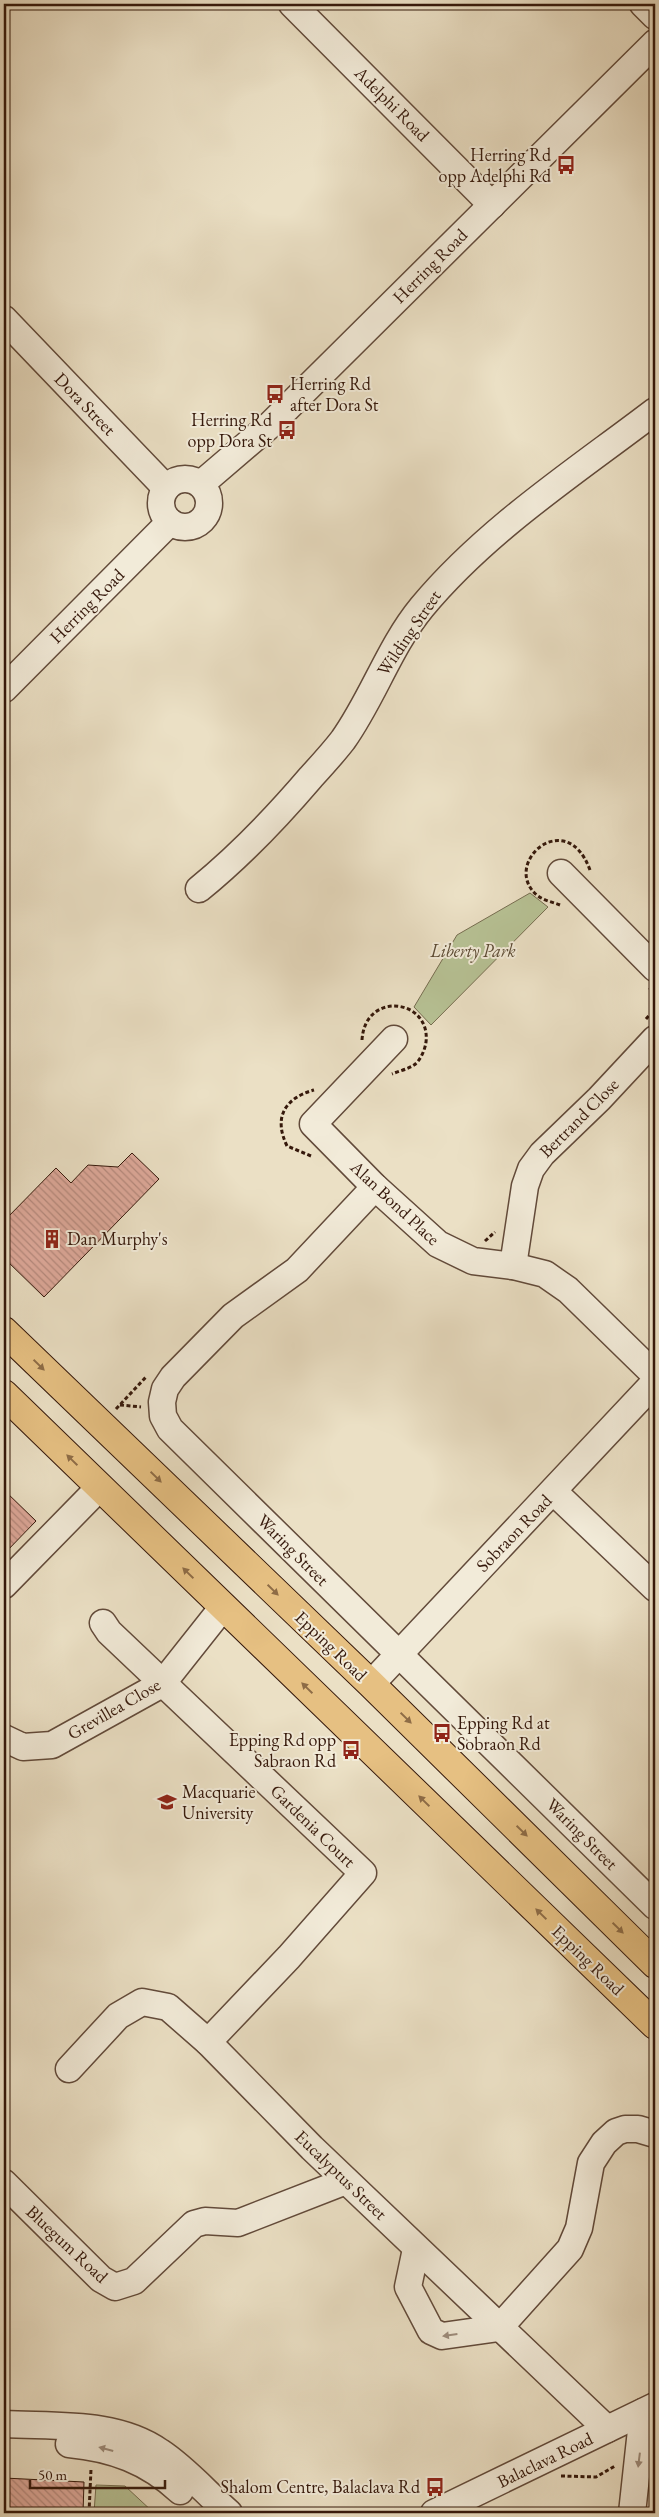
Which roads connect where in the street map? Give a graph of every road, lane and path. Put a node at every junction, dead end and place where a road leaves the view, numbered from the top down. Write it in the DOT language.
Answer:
graph roads {
  1 [pos="292,4"];
  2 [pos="643,4"];
  3 [pos="655,16"];
  4 [pos="655,43"];
  5 [pos="492,204"];
  6 [pos="4,319"];
  7 [pos="655,411"];
  8 [pos="201,484"];
  9 [pos="166,488"];
  10 [pos="170,522"];
  11 [pos="4,689"];
  12 [pos="561,874"];
  13 [pos="592,874"];
  14 [pos="199,888"];
  15 [pos="563,906"];
  16 [pos="650,975"];
  17 [pos="648,1032"];
  18 [pos="394,1039"];
  19 [pos="362,1043"];
  20 [pos="388,1076"];
  21 [pos="319,1089"];
  22 [pos="316,1158"];
  23 [pos="375,1187"];
  24 [pos="498,1225"];
  25 [pos="476,1239"];
  26 [pos="513,1266"];
  27 [pos="4,1331"];
  28 [pos="655,1375"];
  29 [pos="655,1382"];
  30 [pos="4,1394"];
  31 [pos="120,1405"];
  32 [pos="148,1407"];
  33 [pos="100,1487"];
  34 [pos="554,1492"];
  35 [pos="4,1584"];
  36 [pos="655,1588"];
  37 [pos="223,1607"];
  38 [pos="103,1623"];
  39 [pos="399,1654"];
  40 [pos="162,1684"];
  41 [pos="371,1684"];
  42 [pos="4,1738"];
  43 [pos="655,1906"];
  44 [pos="655,1964"];
  45 [pos="655,2025"];
  46 [pos="208,2042"];
  47 [pos="69,2069"];
  48 [pos="655,2134"];
  49 [pos="346,2181"];
  50 [pos="4,2183"];
  51 [pos="416,2248"];
  52 [pos="499,2328"];
  53 [pos="649,2409"];
  54 [pos="4,2424"];
  55 [pos="607,2429"];
  56 [pos="4,2441"];
  57 [pos="91,2466"];
  58 [pos="610,2469"];
  59 [pos="560,2476"];
  60 [pos="89,2513"];
  61 [pos="204,2513"];
  62 [pos="229,2513"];
  63 [pos="434,2513"];
  64 [pos="632,2513"];
  1 -- 5 [label="street, Adelphi Road"];
  2 -- 3 [label="street"];
  4 -- 5 [label="street, Herring Road"];
  5 -- 8 [label="street, Herring Road"];
  6 -- 9 [label="street, Dora Street"];
  7 -- 14 [label="street, Wilding Street"];
  8 -- 9 [label="street"];
  8 -- 10 [label="street"];
  9 -- 10 [label="street"];
  10 -- 11 [label="street, Herring Road"];
  12 -- 16 [label="street"];
  13 -- 15 [label="path"];
  16 -- 17 [label="path"];
  17 -- 26 [label="street, Bertrand Close"];
  18 -- 23 [label="street, Alan Bond Place"];
  19 -- 20 [label="path"];
  21 -- 22 [label="path"];
  23 -- 26 [label="street, Alan Bond Place"];
  23 -- 39 [label="street, Waring Street"];
  24 -- 25 [label="path"];
  26 -- 28 [label="street, Alan Bond Place"];
  27 -- 41 [label="main road, Epping Road, one-way"];
  29 -- 34 [label="street, Sobraon Road"];
  33 -- 30 [label="main road, Epping Road, one-way"];
  31 -- 32 [label="path"];
  33 -- 35 [label="street"];
  37 -- 33 [label="main road, Epping Road, one-way"];
  34 -- 36 [label="street"];
  34 -- 39 [label="street, Sobraon Road"];
  37 -- 40 [label="street, Grevillea Close"];
  45 -- 37 [label="main road, Epping Road, one-way"];
  38 -- 40 [label="street"];
  39 -- 41 [label="street, Sobraon Road"];
  39 -- 43 [label="street, Waring Street"];
  40 -- 42 [label="street, Grevillea Close"];
  40 -- 46 [label="street, Gardenia Court"];
  41 -- 44 [label="main road, Epping Road, one-way"];
  46 -- 47 [label="street, Eucalyptus Street"];
  46 -- 49 [label="street, Eucalyptus Street"];
  48 -- 52 [label="street"];
  49 -- 50 [label="street, Bluegum Road"];
  49 -- 51 [label="street, Eucalyptus Street"];
  51 -- 52 [label="street, Eucalyptus Street"];
  52 -- 51 [label="street, one-way"];
  52 -- 55 [label="street, Eucalyptus Street"];
  53 -- 55 [label="street, Balaclava Road"];
  53 -- 64 [label="street, one-way"];
  54 -- 62 [label="street"];
  55 -- 63 [label="street, Balaclava Road"];
  61 -- 56 [label="street, one-way"];
  57 -- 60 [label="path"];
  58 -- 59 [label="path"];
}
